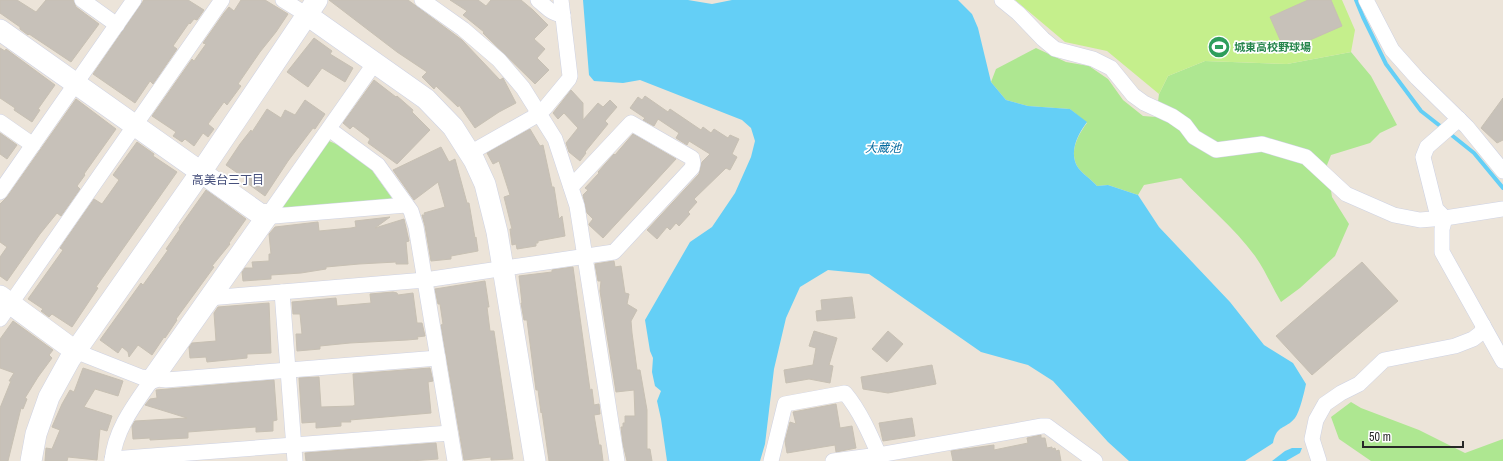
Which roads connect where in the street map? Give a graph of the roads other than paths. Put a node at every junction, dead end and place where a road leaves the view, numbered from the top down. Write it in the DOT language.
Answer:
graph roads {
  1 [pos="82,0"];
  2 [pos="134,0"];
  3 [pos="283,0"];
  4 [pos="422,0"];
  5 [pos="538,0"];
  6 [pos="561,0"];
  7 [pos="1002,0"];
  8 [pos="1366,0"];
  9 [pos="215,3"];
  10 [pos="312,8"];
  11 [pos="563,15"];
  12 [pos="117,24"];
  13 [pos="0,30"];
  14 [pos="374,64"];
  15 [pos="76,84"];
  16 [pos="539,112"];
  17 [pos="1459,119"];
  18 [pos="0,122"];
  19 [pos="135,125"];
  20 [pos="329,128"];
  21 [pos="33,145"];
  22 [pos="470,153"];
  23 [pos="1503,171"];
  24 [pos="201,172"];
  25 [pos="571,187"];
  26 [pos="0,192"];
  27 [pos="406,205"];
  28 [pos="1503,209"];
  29 [pos="268,215"];
  30 [pos="1445,218"];
  31 [pos="585,257"];
  32 [pos="503,269"];
  33 [pos="425,280"];
  34 [pos="282,292"];
  35 [pos="209,298"];
  36 [pos="4,306"];
  37 [pos="1483,325"];
  38 [pos="75,351"];
  39 [pos="438,358"];
  40 [pos="1503,361"];
  41 [pos="288,370"];
  42 [pos="153,378"];
  43 [pos="450,433"];
  44 [pos="294,445"];
  45 [pos="880,455"];
  46 [pos="916,455"];
  47 [pos="112,460"];
  48 [pos="840,460"];
  49 [pos="1090,460"];
  50 [pos="31,461"];
  51 [pos="295,461"];
  52 [pos="455,461"];
  53 [pos="535,461"];
  54 [pos="617,461"];
  55 [pos="771,461"];
  56 [pos="1319,461"];
  1 -- 12 [label="street"];
  2 -- 12 [label="street"];
  3 -- 10 [label="street"];
  4 -- 16 [label="street"];
  5 -- 11 [label="street"];
  6 -- 11 [label="street"];
  7 -- 30 [label="street"];
  8 -- 17 [label="street"];
  9 -- 19 [label="street"];
  10 -- 14 [label="street"];
  10 -- 24 [label="street"];
  11 -- 16 [label="street"];
  12 -- 15 [label="street"];
  13 -- 15 [label="street"];
  14 -- 20 [label="street"];
  14 -- 22 [label="street"];
  15 -- 19 [label="street"];
  15 -- 21 [label="street"];
  16 -- 22 [label="street"];
  16 -- 25 [label="street"];
  17 -- 23 [label="street"];
  17 -- 30 [label="street"];
  18 -- 21 [label="street"];
  19 -- 24 [label="street"];
  19 -- 36 [label="street"];
  20 -- 27 [label="street"];
  20 -- 29 [label="street"];
  21 -- 26 [label="street"];
  22 -- 32 [label="street"];
  24 -- 29 [label="street"];
  24 -- 38 [label="street"];
  25 -- 31 [label="street"];
  25 -- 31 [label="street"];
  27 -- 29 [label="street"];
  27 -- 33 [label="street"];
  28 -- 30 [label="street"];
  29 -- 35 [label="street"];
  30 -- 37 [label="street"];
  31 -- 32 [label="street"];
  31 -- 54 [label="street"];
  32 -- 33 [label="street"];
  32 -- 53 [label="street"];
  33 -- 34 [label="street"];
  33 -- 39 [label="street"];
  34 -- 35 [label="street"];
  34 -- 41 [label="street"];
  35 -- 42 [label="street"];
  36 -- 38 [label="street"];
  37 -- 40 [label="street"];
  37 -- 56 [label="street"];
  38 -- 42 [label="street"];
  38 -- 50 [label="street"];
  39 -- 41 [label="street"];
  39 -- 43 [label="street"];
  41 -- 42 [label="street"];
  41 -- 44 [label="street"];
  42 -- 47 [label="street"];
  43 -- 44 [label="street"];
  43 -- 52 [label="street"];
  44 -- 47 [label="street"];
  44 -- 51 [label="street"];
  45 -- 46 [label="street"];
  45 -- 48 [label="street"];
  45 -- 55 [label="street"];
  46 -- 49 [label="street"];
}
